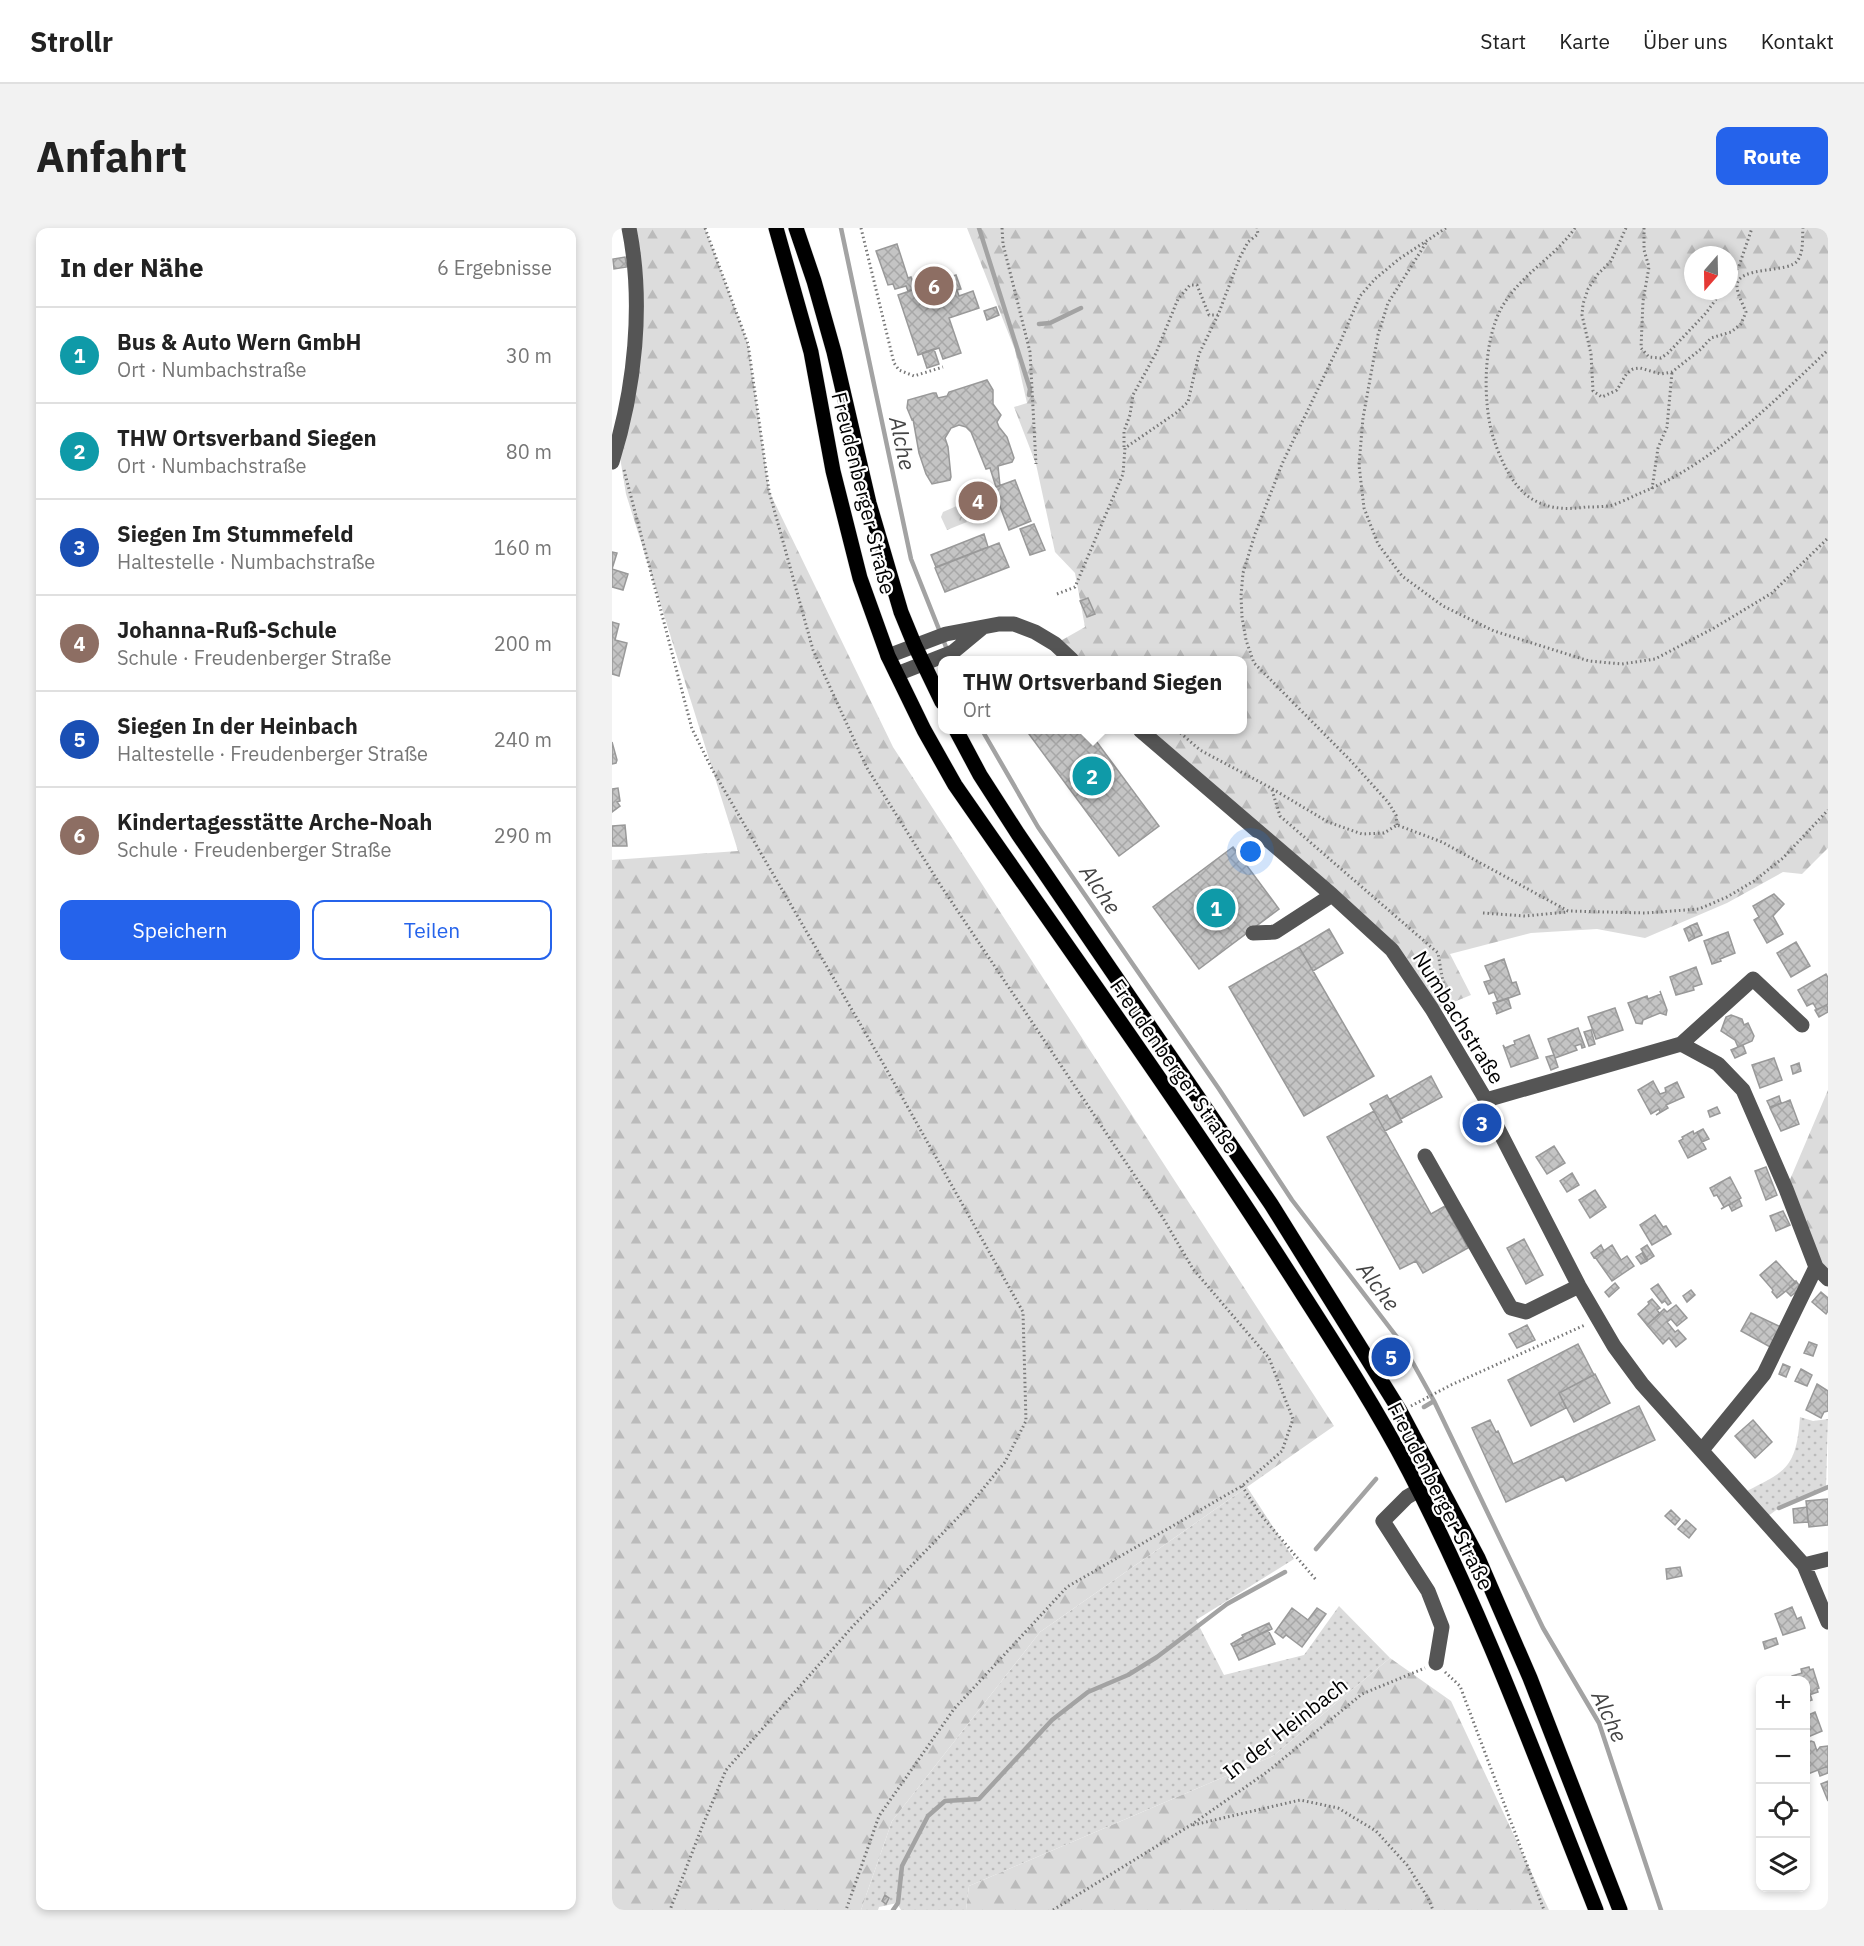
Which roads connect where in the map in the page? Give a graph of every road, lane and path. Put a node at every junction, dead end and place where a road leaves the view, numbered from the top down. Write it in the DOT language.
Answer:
graph roads {
  1 [pos="628,228"];
  2 [pos="705,228"];
  3 [pos="776,228"];
  4 [pos="796,228"];
  5 [pos="861,228"];
  6 [pos="1002,228"];
  7 [pos="1257,228"];
  8 [pos="1446,228"];
  9 [pos="1575,228"];
  10 [pos="1626,228"];
  11 [pos="1644,228"];
  12 [pos="1752,228"];
  13 [pos="1803,228"];
  14 [pos="1426,243"];
  15 [pos="1738,266"];
  16 [pos="1715,300"];
  17 [pos="1218,315"];
  18 [pos="1828,350"];
  19 [pos="943,367"];
  20 [pos="1672,372"];
  21 [pos="618,445"];
  22 [pos="1125,448"];
  23 [pos="612,462"];
  24 [pos="1036,464"];
  25 [pos="1652,489"];
  26 [pos="1828,538"];
  27 [pos="1057,594"];
  28 [pos="982,628"];
  29 [pos="915,646"];
  30 [pos="888,656"];
  31 [pos="943,656"];
  32 [pos="1068,656"];
  33 [pos="938,658"];
  34 [pos="924,664"];
  35 [pos="897,674"];
  36 [pos="938,694"];
  37 [pos="959,734"];
  38 [pos="1146,734"];
  39 [pos="1182,734"];
  40 [pos="1271,788"];
  41 [pos="1828,810"];
  42 [pos="1397,825"];
  43 [pos="1332,895"];
  44 [pos="1568,911"];
  45 [pos="1483,913"];
  46 [pos="1257,939"];
  47 [pos="1432,1009"];
  48 [pos="1802,1026"];
  49 [pos="1681,1044"];
  50 [pos="1486,1100"];
  51 [pos="1425,1156"];
  52 [pos="1816,1267"];
  53 [pos="1828,1279"];
  54 [pos="1579,1286"];
  55 [pos="1597,1320"];
  56 [pos="1423,1399"];
  57 [pos="1702,1450"];
  58 [pos="1242,1486"];
  59 [pos="1419,1490"];
  60 [pos="1828,1559"];
  61 [pos="1804,1565"];
  62 [pos="1317,1581"];
  63 [pos="1828,1622"];
  64 [pos="1436,1663"];
  65 [pos="1191,1825"];
  66 [pos="670,1910"];
  67 [pos="846,1910"];
  68 [pos="1053,1910"];
  69 [pos="1433,1910"];
  70 [pos="1544,1910"];
  71 [pos="1596,1910"];
  72 [pos="1620,1910"];
  1 -- 21 [label="street"];
  2 -- 58 [label="path"];
  3 -- 30 [label="main road, Freudenberger Straße"];
  4 -- 29 [label="main road, Freudenberger Straße"];
  5 -- 19 [label="path"];
  6 -- 24 [label="path"];
  7 -- 17 [label="path"];
  8 -- 14 [label="path"];
  9 -- 25 [label="path"];
  10 -- 20 [label="path"];
  11 -- 16 [label="path"];
  12 -- 15 [label="path"];
  13 -- 20 [label="path"];
  14 -- 26 [label="path"];
  14 -- 42 [label="path"];
  17 -- 22 [label="path"];
  17 -- 22 [label="path"];
  18 -- 25 [label="path"];
  20 -- 25 [label="path"];
  21 -- 23 [label="street"];
  21 -- 66 [label="path"];
  22 -- 27 [label="path"];
  28 -- 29 [label="street"];
  28 -- 31 [label="street"];
  28 -- 32 [label="street"];
  29 -- 30 [label="street"];
  29 -- 34 [label="main road, Freudenberger Straße"];
  30 -- 35 [label="main road, Freudenberger Straße"];
  33 -- 34 [label="street"];
  34 -- 35 [label="street"];
  34 -- 36 [label="main road, Freudenberger Straße"];
  35 -- 59 [label="main road, Freudenberger Straße"];
  37 -- 72 [label="main road, Freudenberger Straße"];
  38 -- 43 [label="street, Numbachstraße"];
  39 -- 40 [label="path"];
  40 -- 42 [label="path"];
  40 -- 47 [label="path"];
  41 -- 44 [label="path"];
  42 -- 44 [label="path"];
  43 -- 46 [label="street"];
  43 -- 47 [label="street, Numbachstraße"];
  44 -- 45 [label="path"];
  47 -- 50 [label="street, Numbachstraße"];
  48 -- 49 [label="street"];
  49 -- 50 [label="street"];
  49 -- 52 [label="street"];
  50 -- 54 [label="street, Numbachstraße"];
  51 -- 54 [label="street"];
  52 -- 53 [label="street"];
  52 -- 57 [label="street"];
  54 -- 55 [label="street, Numbachstraße"];
  55 -- 56 [label="path"];
  55 -- 57 [label="street, Numbachstraße"];
  57 -- 61 [label="street, Numbachstraße"];
  58 -- 62 [label="path"];
  58 -- 67 [label="path"];
  59 -- 64 [label="street"];
  59 -- 71 [label="main road, Freudenberger Straße"];
  60 -- 61 [label="street"];
  61 -- 63 [label="street, Numbachstraße"];
  64 -- 65 [label="path, In der Heinbach"];
  64 -- 70 [label="path"];
  65 -- 68 [label="path, In der Heinbach"];
  65 -- 69 [label="path"];
}
